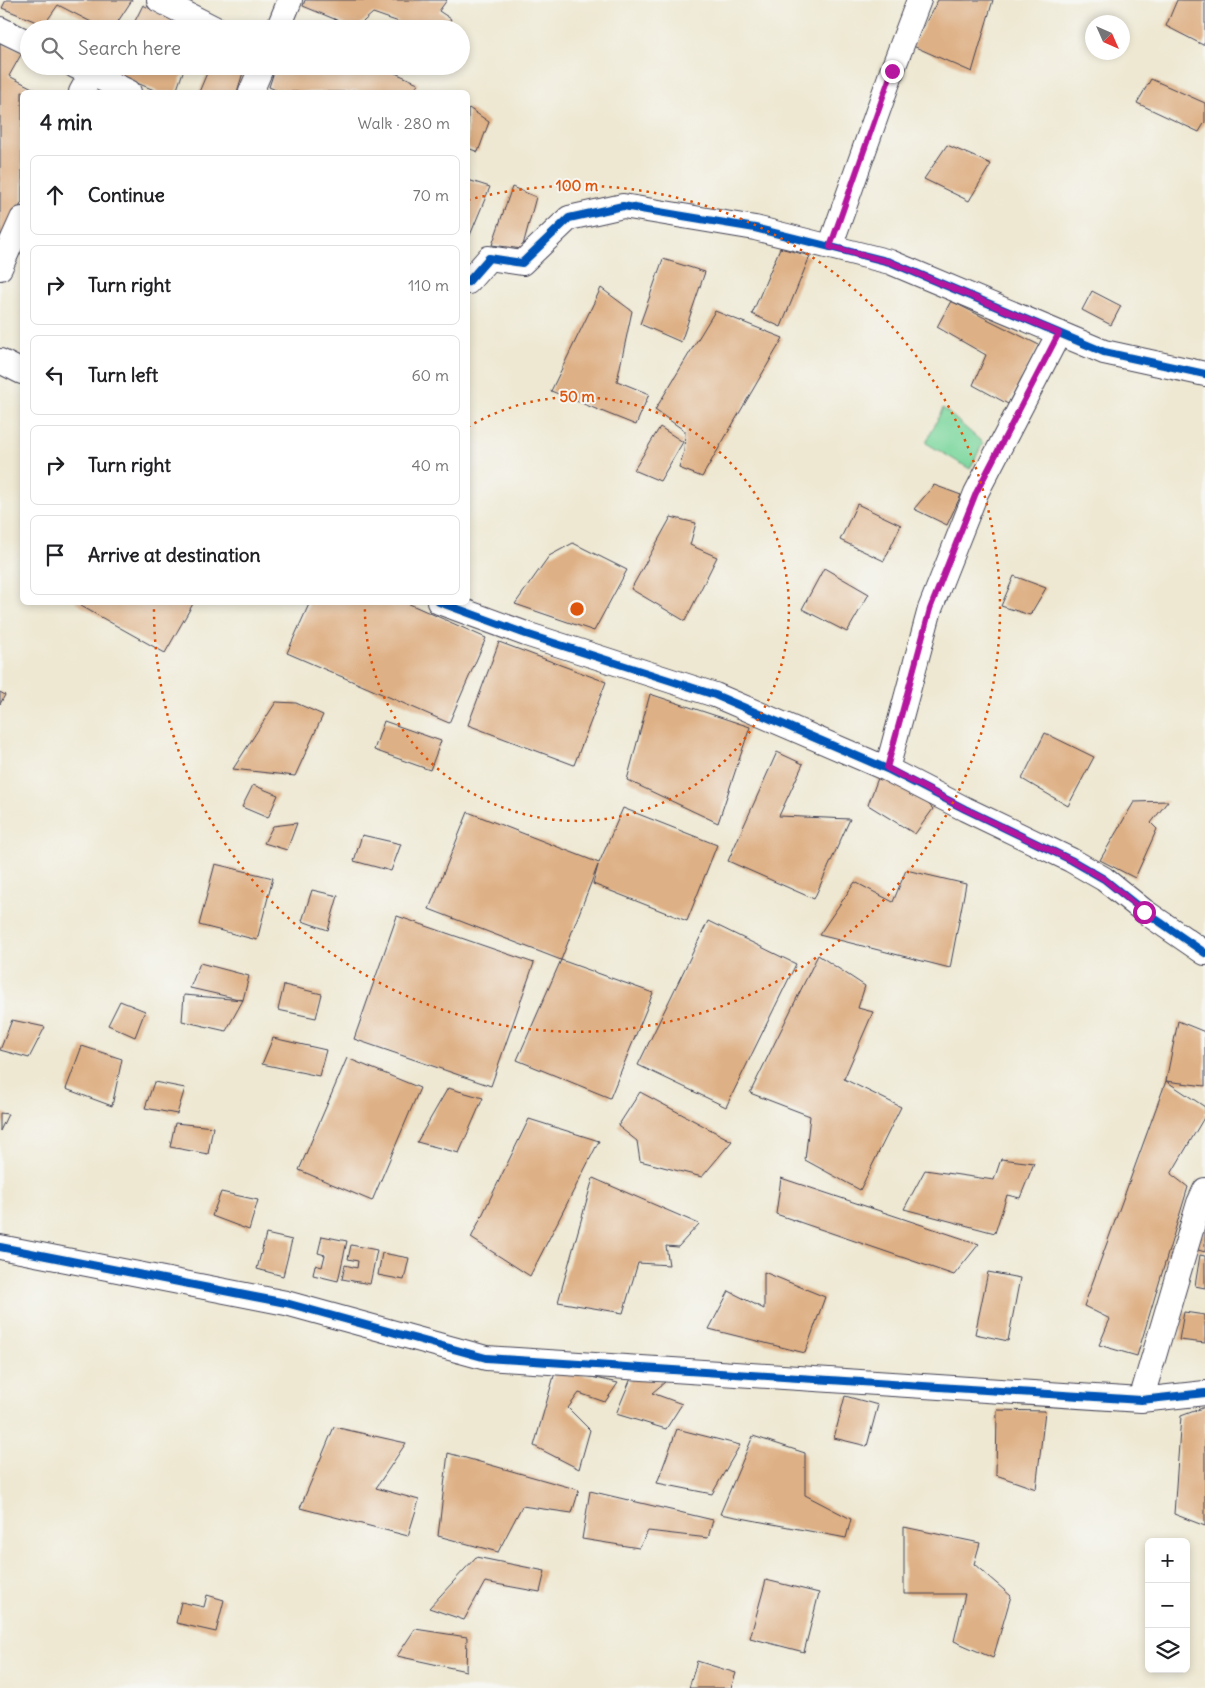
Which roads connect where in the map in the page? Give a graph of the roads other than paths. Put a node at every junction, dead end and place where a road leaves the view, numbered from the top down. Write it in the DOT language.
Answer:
graph roads {
  1 [pos="159,0"];
  2 [pos="290,0"];
  3 [pos="919,0"];
  4 [pos="198,20"];
  5 [pos="282,20"];
  6 [pos="0,29"];
  7 [pos="20,39"];
  8 [pos="258,75"];
  9 [pos="82,78"];
  10 [pos="122,90"];
  11 [pos="252,90"];
  12 [pos="20,223"];
  13 [pos="830,247"];
  14 [pos="0,268"];
  15 [pos="470,280"];
  16 [pos="1059,333"];
  17 [pos="0,361"];
  18 [pos="20,371"];
  19 [pos="1205,374"];
  20 [pos="447,605"];
  21 [pos="887,768"];
  22 [pos="1205,953"];
  23 [pos="1205,1190"];
  24 [pos="0,1247"];
  25 [pos="1205,1393"];
  26 [pos="1141,1400"];
  1 -- 4 [label="street"];
  2 -- 5 [label="street"];
  3 -- 13 [label="street"];
  6 -- 7 [label="street"];
  8 -- 11 [label="street"];
  9 -- 10 [label="street"];
  12 -- 14 [label="street"];
  13 -- 15 [label="street"];
  13 -- 16 [label="street"];
  16 -- 19 [label="street"];
  16 -- 21 [label="street"];
  17 -- 18 [label="street"];
  20 -- 21 [label="street"];
  21 -- 22 [label="street"];
  23 -- 26 [label="street"];
  24 -- 26 [label="street"];
  25 -- 26 [label="street"];
}
